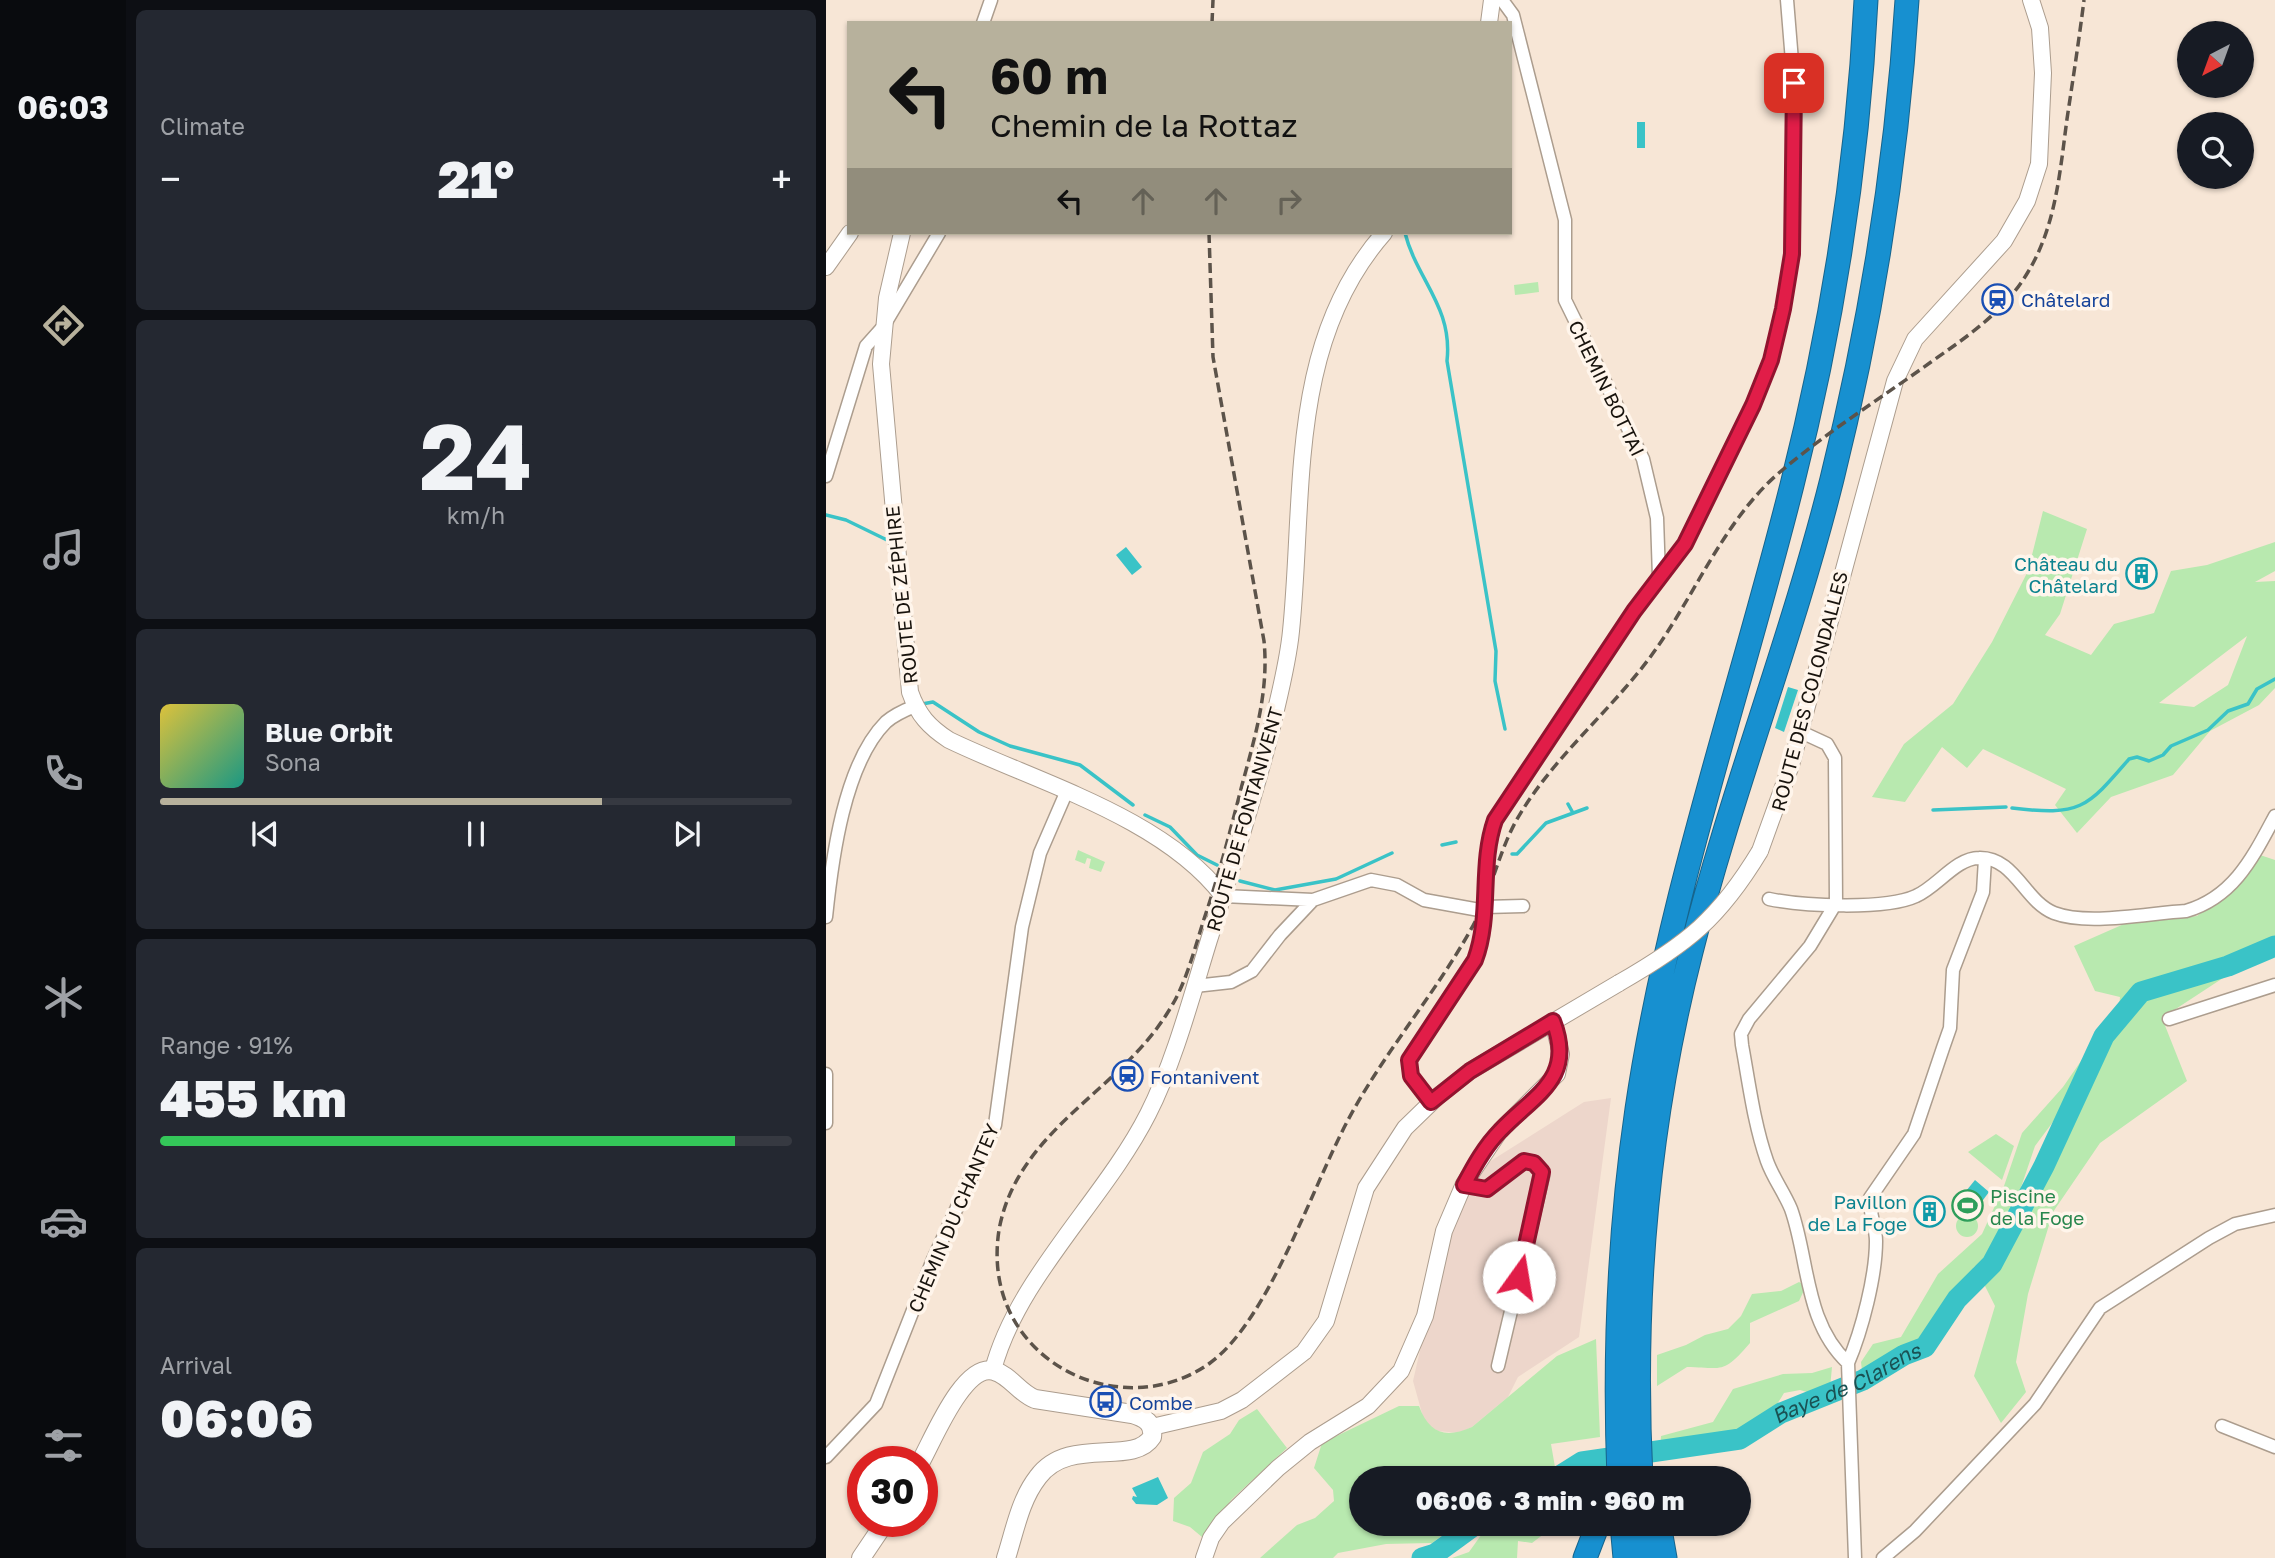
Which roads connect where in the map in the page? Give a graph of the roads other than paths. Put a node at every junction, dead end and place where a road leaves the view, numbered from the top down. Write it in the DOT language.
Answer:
graph roads {
  1 [pos="991,0"];
  2 [pos="1492,0"];
  3 [pos="1502,0"];
  4 [pos="1787,0"];
  5 [pos="1866,0"];
  6 [pos="1907,0"];
  7 [pos="2031,0"];
  8 [pos="984,21"];
  9 [pos="1489,21"];
  10 [pos="849,235"];
  11 [pos="902,235"];
  12 [pos="938,235"];
  13 [pos="1382,235"];
  14 [pos="826,267"];
  15 [pos="883,327"];
  16 [pos="826,476"];
  17 [pos="1659,577"];
  18 [pos="915,706"];
  19 [pos="1801,733"];
  20 [pos="1066,793"];
  21 [pos="2275,816"];
  22 [pos="1986,859"];
  23 [pos="1223,895"];
  24 [pos="1769,899"];
  25 [pos="1312,900"];
  26 [pos="1836,903"];
  27 [pos="1522,906"];
  28 [pos="1485,909"];
  29 [pos="826,917"];
  30 [pos="2275,985"];
  31 [pos="1195,986"];
  32 [pos="2169,1019"];
  33 [pos="1553,1021"];
  34 [pos="826,1074"];
  35 [pos="1431,1102"];
  36 [pos="826,1123"];
  37 [pos="1464,1185"];
  38 [pos="2275,1215"];
  39 [pos="1628,1333"];
  40 [pos="1498,1366"];
  41 [pos="1848,1367"];
  42 [pos="993,1370"];
  43 [pos="1628,1392"];
  44 [pos="2222,1426"];
  45 [pos="1152,1427"];
  46 [pos="929,1446"];
  47 [pos="2275,1447"];
  48 [pos="826,1457"];
  49 [pos="1610,1466"];
  50 [pos="1620,1466"];
  51 [pos="1639,1466"];
  52 [pos="1648,1466"];
  53 [pos="1593,1536"];
  54 [pos="1623,1536"];
  55 [pos="1644,1536"];
  56 [pos="1661,1536"];
  57 [pos="875,1537"];
  58 [pos="861,1558"];
  59 [pos="1006,1558"];
  60 [pos="1204,1558"];
  61 [pos="1585,1558"];
  62 [pos="1625,1558"];
  63 [pos="1646,1558"];
  64 [pos="1665,1558"];
  65 [pos="1855,1558"];
  66 [pos="1883,1558"];
  1 -- 8 [label="street"];
  2 -- 9 [label="street"];
  3 -- 17 [label="street, CHEMIN BOTTAI"];
  4 -- 17 [label="street"];
  5 -- 39 [label="highway"];
  6 -- 39 [label="highway"];
  7 -- 19 [label="street, ROUTE DES COLONDALLES"];
  10 -- 14 [label="street"];
  11 -- 15 [label="street, ROUTE DE ZÉPHIRE"];
  12 -- 15 [label="street"];
  13 -- 23 [label="street, ROUTE DE FONTANIVENT"];
  15 -- 16 [label="street"];
  15 -- 18 [label="street, ROUTE DE ZÉPHIRE"];
  17 -- 28 [label="street"];
  18 -- 20 [label="street, ROUTE DE ZÉPHIRE"];
  18 -- 29 [label="street"];
  19 -- 26 [label="street"];
  19 -- 33 [label="street, ROUTE DES COLONDALLES, bridge"];
  20 -- 23 [label="street, ROUTE DE ZÉPHIRE"];
  20 -- 48 [label="street, CHEMIN DU CHANTEY"];
  21 -- 22 [label="street"];
  22 -- 26 [label="street"];
  22 -- 41 [label="street"];
  23 -- 25 [label="street"];
  23 -- 31 [label="street, ROUTE DE FONTANIVENT"];
  24 -- 26 [label="street"];
  25 -- 28 [label="street"];
  25 -- 31 [label="street"];
  26 -- 41 [label="street"];
  27 -- 28 [label="street"];
  28 -- 35 [label="street"];
  30 -- 32 [label="street"];
  31 -- 42 [label="street, ROUTE DE FONTANIVENT"];
  33 -- 35 [label="street, ROUTE DES COLONDALLES"];
  33 -- 37 [label="street"];
  34 -- 36 [label="street"];
  35 -- 45 [label="street, ROUTE DES COLONDALLES"];
  37 -- 40 [label="street"];
  37 -- 60 [label="street"];
  38 -- 66 [label="street"];
  39 -- 43 [label="highway"];
  41 -- 65 [label="street"];
  42 -- 45 [label="main road"];
  42 -- 46 [label="main road"];
  43 -- 49 [label="highway"];
  43 -- 50 [label="highway"];
  43 -- 51 [label="highway"];
  43 -- 52 [label="highway"];
  44 -- 47 [label="street"];
  45 -- 59 [label="main road"];
  53 -- 61 [label="highway"];
  54 -- 62 [label="highway"];
  55 -- 63 [label="highway"];
  56 -- 64 [label="highway"];
  57 -- 58 [label="main road"];
}
